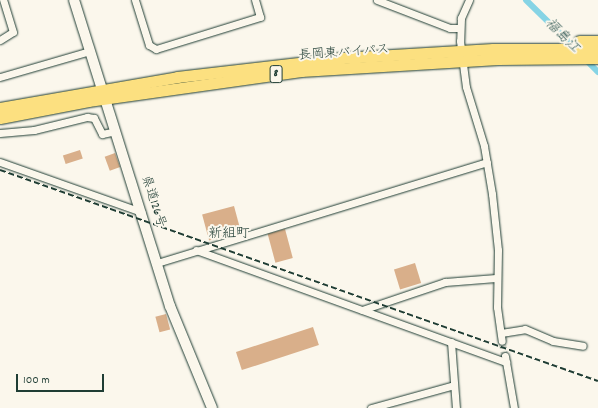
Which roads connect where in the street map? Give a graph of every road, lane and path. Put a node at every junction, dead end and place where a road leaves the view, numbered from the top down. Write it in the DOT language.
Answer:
graph roads {
  1 [pos="3,0"];
  2 [pos="74,0"];
  3 [pos="135,0"];
  4 [pos="255,0"];
  5 [pos="377,0"];
  6 [pos="469,0"];
  7 [pos="460,28"];
  8 [pos="0,40"];
  9 [pos="596,47"];
  10 [pos="90,51"];
  11 [pos="495,54"];
  12 [pos="462,56"];
  13 [pos="559,59"];
  14 [pos="598,63"];
  15 [pos="0,77"];
  16 [pos="104,94"];
  17 [pos="67,105"];
  18 [pos="0,108"];
  19 [pos="0,118"];
  20 [pos="72,119"];
  21 [pos="0,131"];
  22 [pos="116,131"];
  23 [pos="0,162"];
  24 [pos="487,162"];
  25 [pos="141,212"];
  26 [pos="196,250"];
  27 [pos="157,263"];
  28 [pos="496,278"];
  29 [pos="362,310"];
  30 [pos="500,333"];
  31 [pos="502,341"];
  32 [pos="451,342"];
  33 [pos="583,346"];
  34 [pos="454,385"];
  35 [pos="212,408"];
  36 [pos="372,408"];
  37 [pos="456,408"];
  38 [pos="514,408"];
  1 -- 8 [label="street"];
  2 -- 10 [label="main road, 県道126号"];
  3 -- 4 [label="street"];
  5 -- 7 [label="street"];
  6 -- 7 [label="street"];
  7 -- 12 [label="street"];
  9 -- 11 [label="highway, 長岡東バイパス / 8"];
  9 -- 13 [label="highway, 長岡東バイパス / 8"];
  10 -- 15 [label="street"];
  10 -- 16 [label="main road, 県道126号"];
  11 -- 12 [label="highway, 長岡東バイパス / 8"];
  11 -- 13 [label="highway"];
  12 -- 16 [label="highway, 長岡東バイパス / 8"];
  12 -- 24 [label="street"];
  13 -- 14 [label="highway"];
  16 -- 17 [label="highway, 長岡東バイパス / 8"];
  16 -- 18 [label="highway, 長岡東バイパス / 8"];
  16 -- 22 [label="main road, 県道126号"];
  17 -- 19 [label="highway, 長岡東バイパス / 8"];
  17 -- 20 [label="street"];
  20 -- 21 [label="street"];
  20 -- 22 [label="street"];
  22 -- 25 [label="main road, 県道126号"];
  23 -- 25 [label="street"];
  24 -- 26 [label="street"];
  24 -- 28 [label="street"];
  25 -- 27 [label="main road, 県道126号"];
  26 -- 27 [label="street"];
  26 -- 29 [label="street"];
  27 -- 35 [label="main road, 県道126号"];
  28 -- 29 [label="street"];
  28 -- 30 [label="street"];
  29 -- 32 [label="street"];
  30 -- 31 [label="street"];
  30 -- 33 [label="street"];
  32 -- 34 [label="street"];
  32 -- 38 [label="street"];
  34 -- 36 [label="street"];
  34 -- 37 [label="street"];
}
